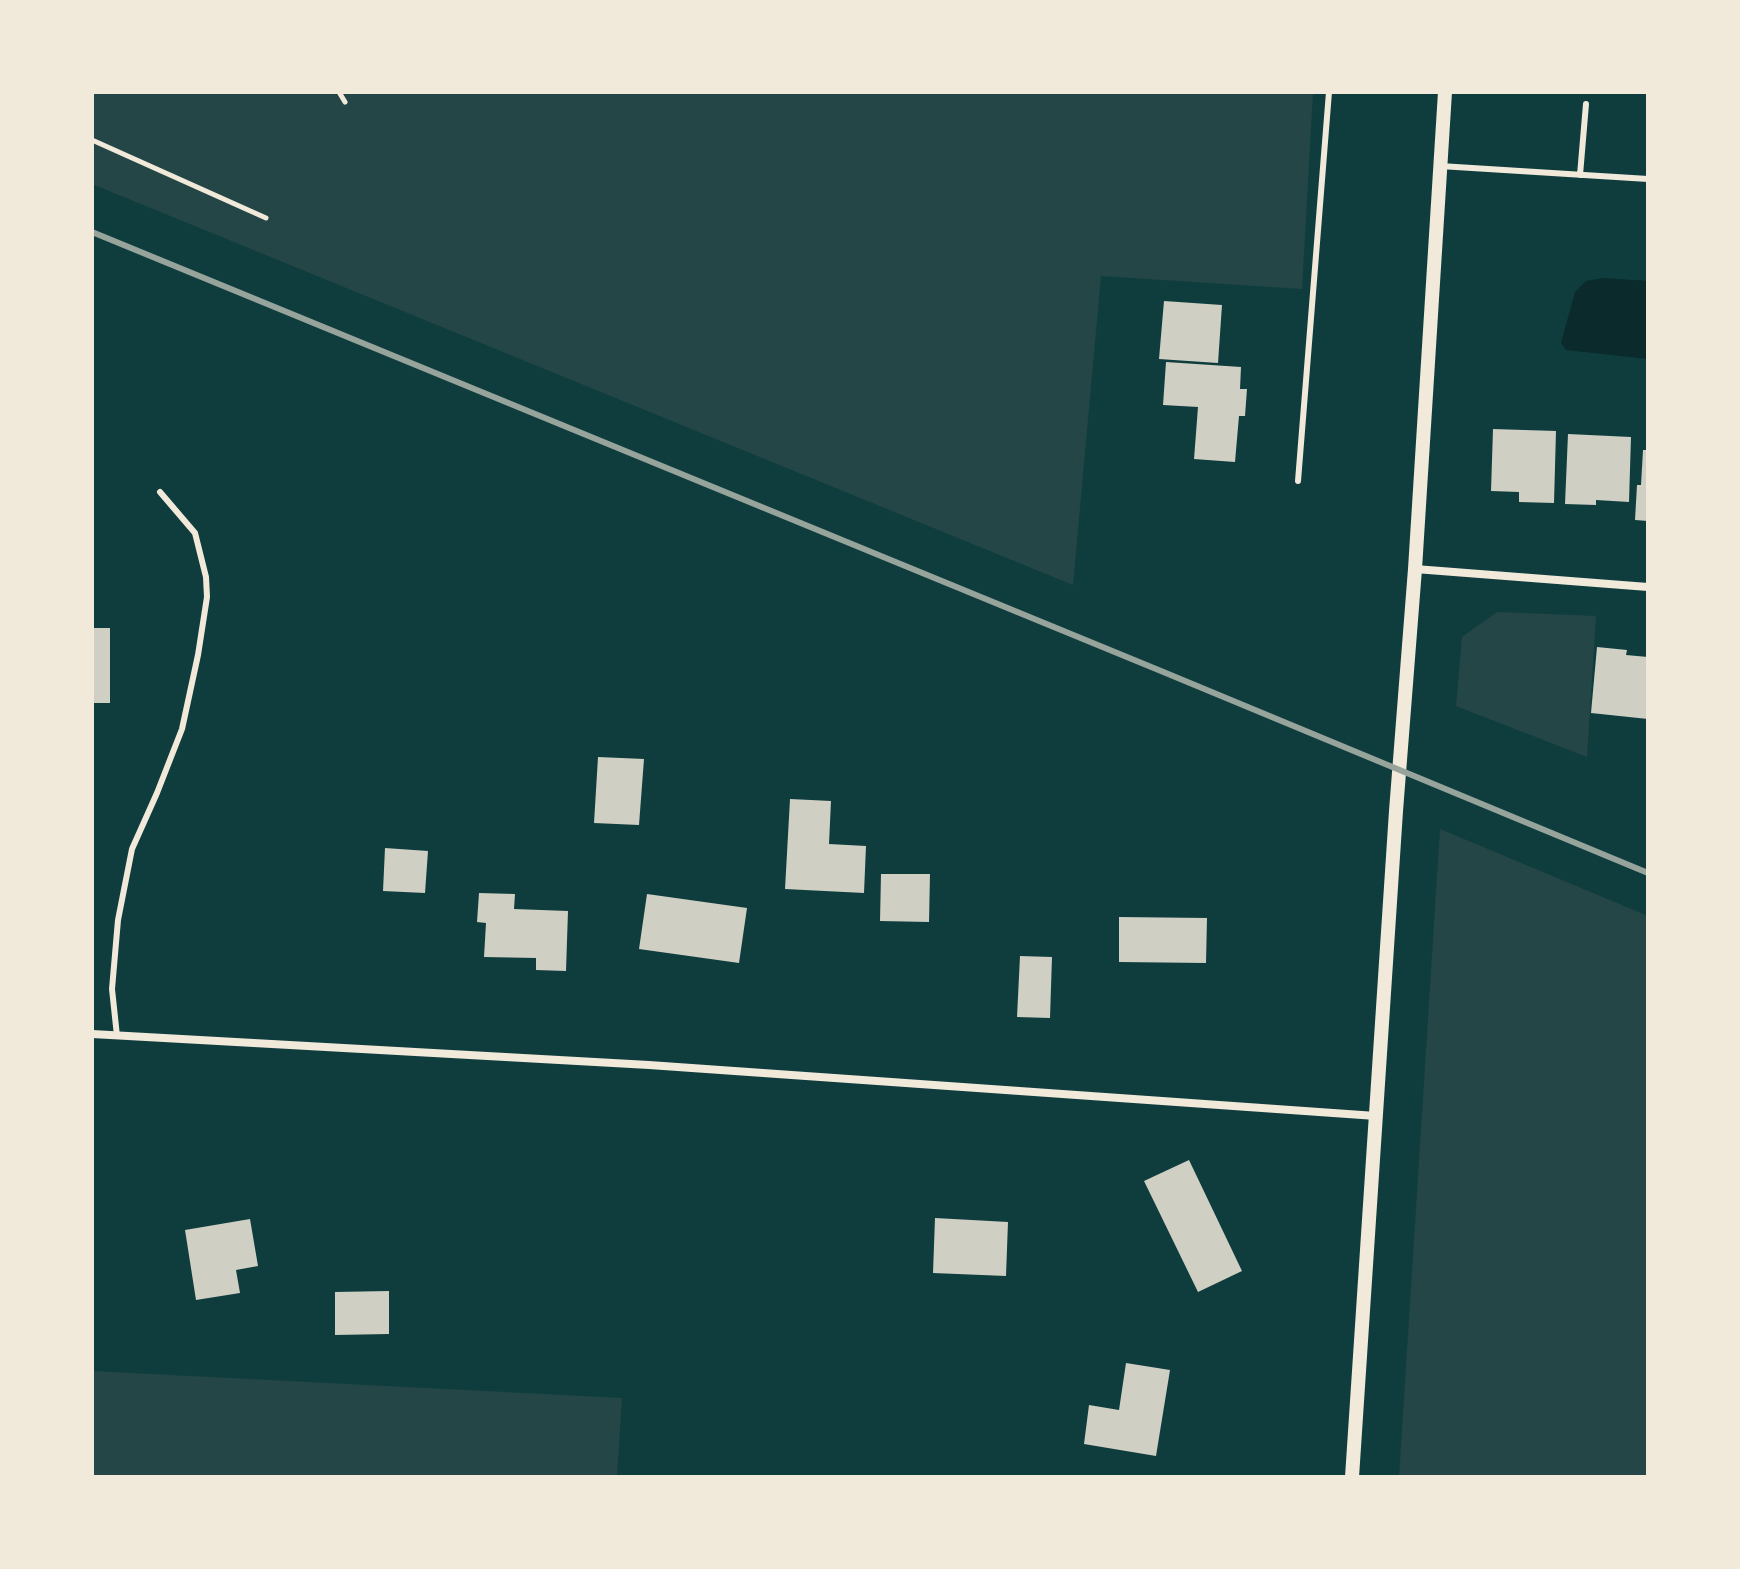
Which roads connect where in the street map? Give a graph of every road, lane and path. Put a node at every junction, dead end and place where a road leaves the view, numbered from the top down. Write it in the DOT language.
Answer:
graph roads {
  1 [pos="339,92"];
  2 [pos="1329,92"];
  3 [pos="1445,92"];
  4 [pos="345,102"];
  5 [pos="1586,104"];
  6 [pos="92,140"];
  7 [pos="1440,166"];
  8 [pos="1580,175"];
  9 [pos="1648,179"];
  10 [pos="266,218"];
  11 [pos="1298,481"];
  12 [pos="160,492"];
  13 [pos="1415,569"];
  14 [pos="1648,587"];
  15 [pos="92,1034"];
  16 [pos="117,1036"];
  17 [pos="1376,1116"];
  18 [pos="1352,1477"];
  1 -- 4 [label="path"];
  2 -- 11 [label="lane"];
  3 -- 7 [label="street"];
  5 -- 8 [label="lane"];
  6 -- 10 [label="path"];
  7 -- 8 [label="lane"];
  7 -- 13 [label="street"];
  8 -- 9 [label="lane"];
  12 -- 16 [label="lane"];
  13 -- 14 [label="street"];
  13 -- 17 [label="street"];
  15 -- 16 [label="street"];
  16 -- 17 [label="street"];
  17 -- 18 [label="street"];
}
